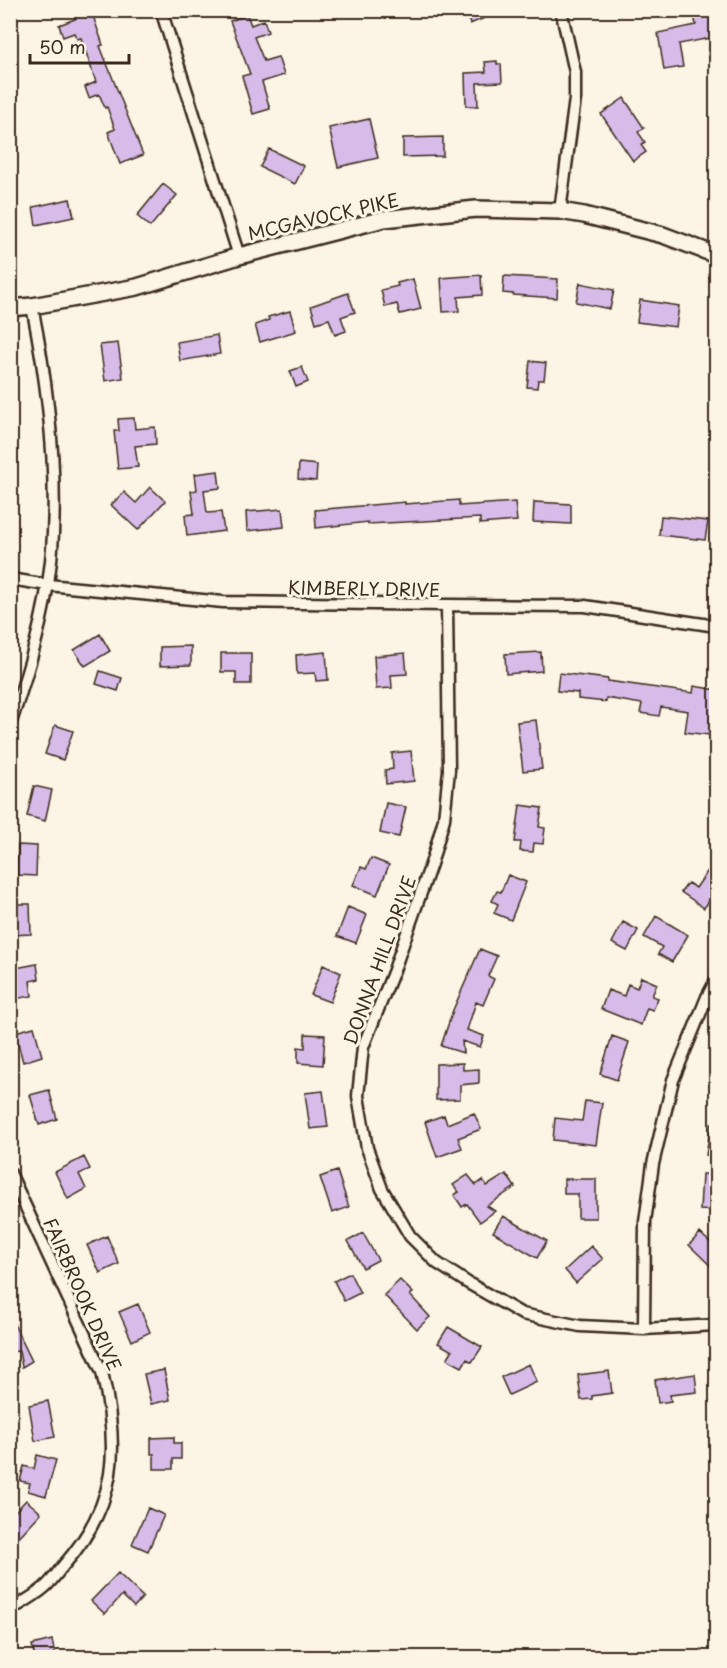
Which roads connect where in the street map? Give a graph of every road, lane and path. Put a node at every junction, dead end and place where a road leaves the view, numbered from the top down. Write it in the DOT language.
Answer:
graph roads {
  1 [pos="161,10"];
  2 [pos="561,10"];
  3 [pos="560,211"];
  4 [pos="717,255"];
  5 [pos="239,256"];
  6 [pos="32,306"];
  7 [pos="10,308"];
  8 [pos="10,579"];
  9 [pos="48,585"];
  10 [pos="447,606"];
  11 [pos="717,626"];
  12 [pos="10,725"];
  13 [pos="717,980"];
  14 [pos="10,1173"];
  15 [pos="717,1325"];
  16 [pos="644,1329"];
  17 [pos="10,1611"];
  1 -- 5 [label="street"];
  2 -- 3 [label="street"];
  3 -- 4 [label="main road, MCGAVOCK PIKE"];
  3 -- 5 [label="main road, MCGAVOCK PIKE"];
  5 -- 6 [label="main road, MCGAVOCK PIKE"];
  6 -- 7 [label="main road, MCGAVOCK PIKE"];
  6 -- 9 [label="street"];
  8 -- 9 [label="street, KIMBERLY DRIVE"];
  9 -- 10 [label="street, KIMBERLY DRIVE"];
  9 -- 12 [label="street"];
  10 -- 11 [label="street, KIMBERLY DRIVE"];
  10 -- 16 [label="street, DONNA HILL DRIVE"];
  13 -- 16 [label="street"];
  14 -- 17 [label="street, FAIRBROOK DRIVE"];
  15 -- 16 [label="street, DONNA HILL DRIVE"];
}
